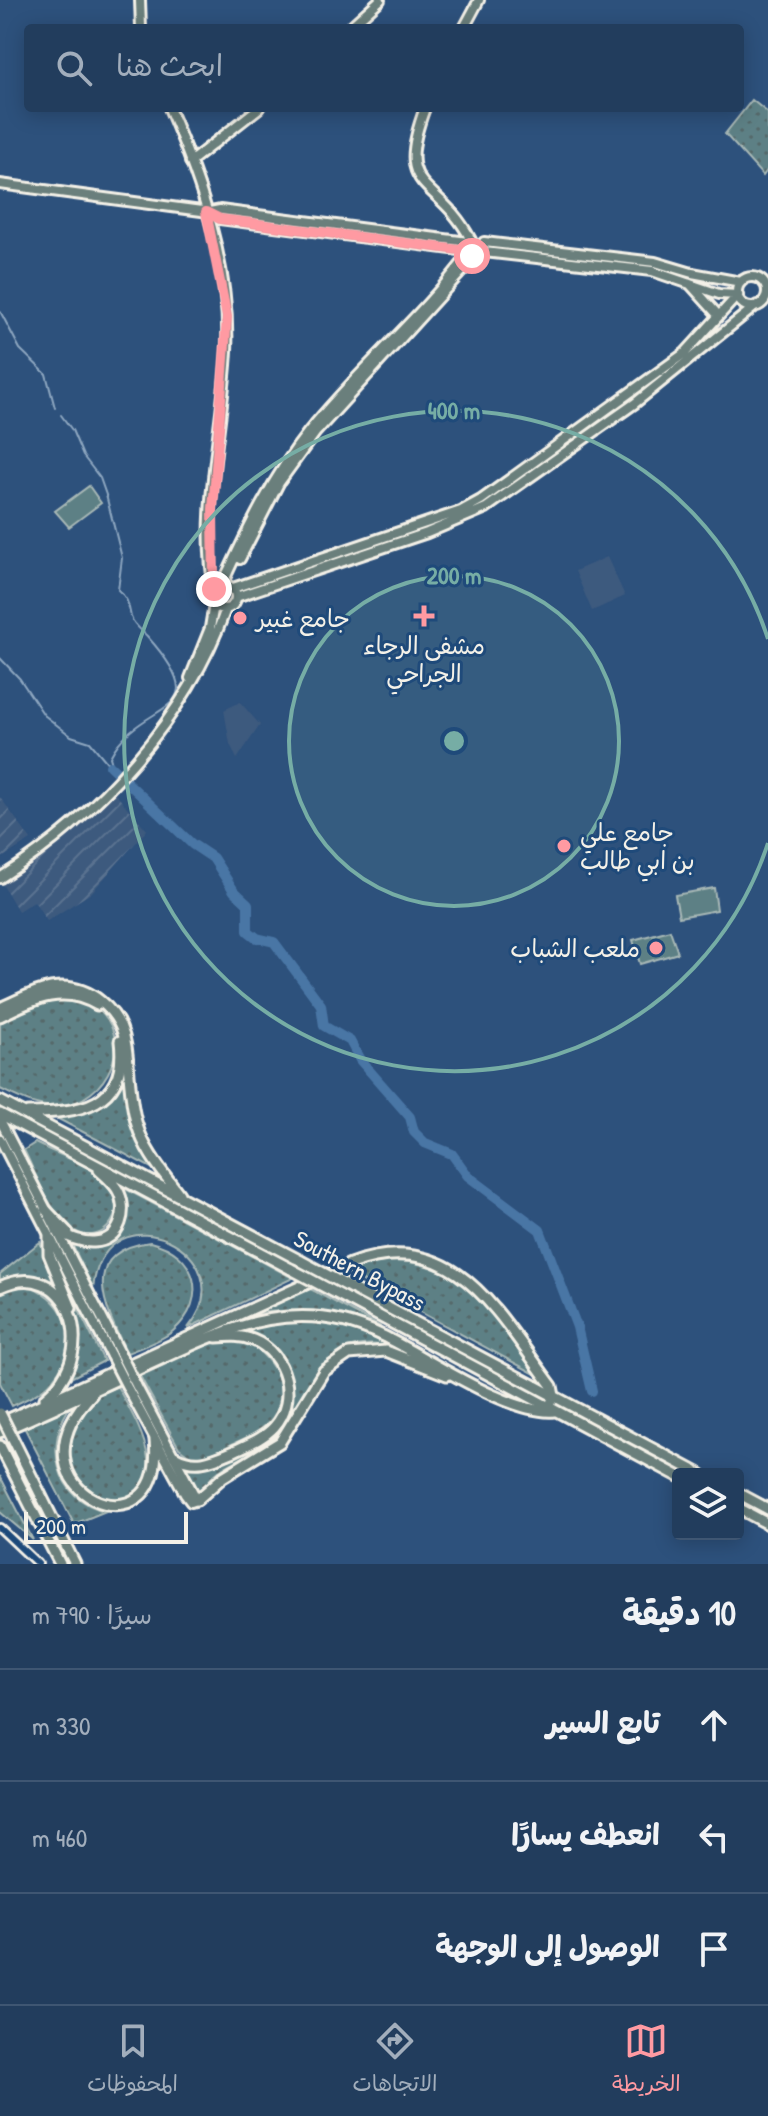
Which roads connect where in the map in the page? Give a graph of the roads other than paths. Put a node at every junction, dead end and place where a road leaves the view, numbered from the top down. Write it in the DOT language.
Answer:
graph roads {
  1 [pos="140,0"];
  2 [pos="380,0"];
  3 [pos="479,0"];
  4 [pos="141,24"];
  5 [pos="353,24"];
  6 [pos="466,24"];
  7 [pos="171,112"];
  8 [pos="254,112"];
  9 [pos="424,112"];
  10 [pos="190,162"];
  11 [pos="0,184"];
  12 [pos="208,212"];
  13 [pos="484,247"];
  14 [pos="470,248"];
  15 [pos="741,282"];
  16 [pos="690,283"];
  17 [pos="768,290"];
  18 [pos="738,295"];
  19 [pos="763,305"];
  20 [pos="718,315"];
  21 [pos="226,589"];
  22 [pos="214,604"];
  23 [pos="226,609"];
  24 [pos="126,766"];
  25 [pos="13,867"];
  26 [pos="0,871"];
  27 [pos="0,878"];
  28 [pos="0,1008"];
  29 [pos="0,1016"];
  30 [pos="123,1044"];
  31 [pos="0,1101"];
  32 [pos="24,1113"];
  33 [pos="0,1117"];
  34 [pos="0,1139"];
  35 [pos="95,1164"];
  36 [pos="181,1196"];
  37 [pos="45,1209"];
  38 [pos="53,1233"];
  39 [pos="74,1238"];
  40 [pos="0,1287"];
  41 [pos="74,1321"];
  42 [pos="209,1338"];
  43 [pos="467,1380"];
  44 [pos="132,1387"];
  45 [pos="98,1388"];
  46 [pos="554,1396"];
  47 [pos="33,1408"];
  48 [pos="552,1409"];
  49 [pos="0,1413"];
  50 [pos="0,1423"];
  51 [pos="0,1432"];
  52 [pos="155,1440"];
  53 [pos="0,1446"];
  54 [pos="174,1456"];
  55 [pos="689,1468"];
  56 [pos="672,1473"];
  57 [pos="744,1496"];
  58 [pos="197,1500"];
  59 [pos="768,1509"];
  60 [pos="744,1511"];
  61 [pos="768,1524"];
  62 [pos="0,1528"];
  63 [pos="38,1564"];
  64 [pos="60,1564"];
  65 [pos="75,1564"];
  1 -- 4 [label="main road"];
  2 -- 5 [label="main road"];
  3 -- 6 [label="main road"];
  7 -- 10 [label="main road"];
  8 -- 10 [label="main road"];
  9 -- 14 [label="main road"];
  10 -- 12 [label="main road"];
  11 -- 12 [label="main road"];
  12 -- 14 [label="main road"];
  12 -- 21 [label="main road"];
  13 -- 14 [label="main road"];
  13 -- 14 [label="main road"];
  13 -- 15 [label="main road"];
  13 -- 16 [label="main road"];
  14 -- 21 [label="main road"];
  15 -- 17 [label="main road"];
  15 -- 18 [label="main road"];
  16 -- 18 [label="main road"];
  16 -- 20 [label="main road"];
  17 -- 19 [label="main road"];
  18 -- 19 [label="main road"];
  18 -- 20 [label="main road"];
  19 -- 21 [label="main road"];
  20 -- 21 [label="main road"];
  21 -- 22 [label="main road"];
  21 -- 23 [label="main road"];
  22 -- 23 [label="main road"];
  22 -- 24 [label="main road"];
  23 -- 24 [label="main road"];
  24 -- 25 [label="main road"];
  25 -- 26 [label="main road"];
  25 -- 27 [label="main road"];
  28 -- 30 [label="highway"];
  29 -- 30 [label="highway"];
  30 -- 32 [label="highway"];
  30 -- 36 [label="highway"];
  31 -- 32 [label="highway, Southern Bypass"];
  32 -- 36 [label="highway, Southern Bypass"];
  33 -- 35 [label="highway, Southern Bypass"];
  33 -- 37 [label="main road"];
  34 -- 38 [label="main road"];
  35 -- 39 [label="highway"];
  35 -- 48 [label="highway, Southern Bypass, bridge"];
  36 -- 46 [label="highway, Southern Bypass, bridge"];
  37 -- 38 [label="main road"];
  37 -- 39 [label="highway"];
  38 -- 39 [label="highway"];
  38 -- 41 [label="highway"];
  38 -- 44 [label="main road, bridge"];
  40 -- 41 [label="highway"];
  41 -- 47 [label="highway"];
  42 -- 43 [label="highway"];
  42 -- 45 [label="highway"];
  42 -- 54 [label="highway"];
  43 -- 48 [label="highway"];
  43 -- 58 [label="highway"];
  44 -- 52 [label="main road"];
  44 -- 54 [label="main road"];
  45 -- 51 [label="highway"];
  45 -- 52 [label="highway"];
  46 -- 47 [label="highway"];
  46 -- 48 [label="highway"];
  46 -- 55 [label="highway, Southern Bypass"];
  47 -- 50 [label="highway"];
  48 -- 56 [label="highway, Southern Bypass"];
  49 -- 65 [label="highway, bridge"];
  52 -- 58 [label="main road"];
  53 -- 64 [label="highway"];
  54 -- 58 [label="main road"];
  57 -- 59 [label="highway"];
  60 -- 61 [label="highway"];
  62 -- 63 [label="street"];
}
